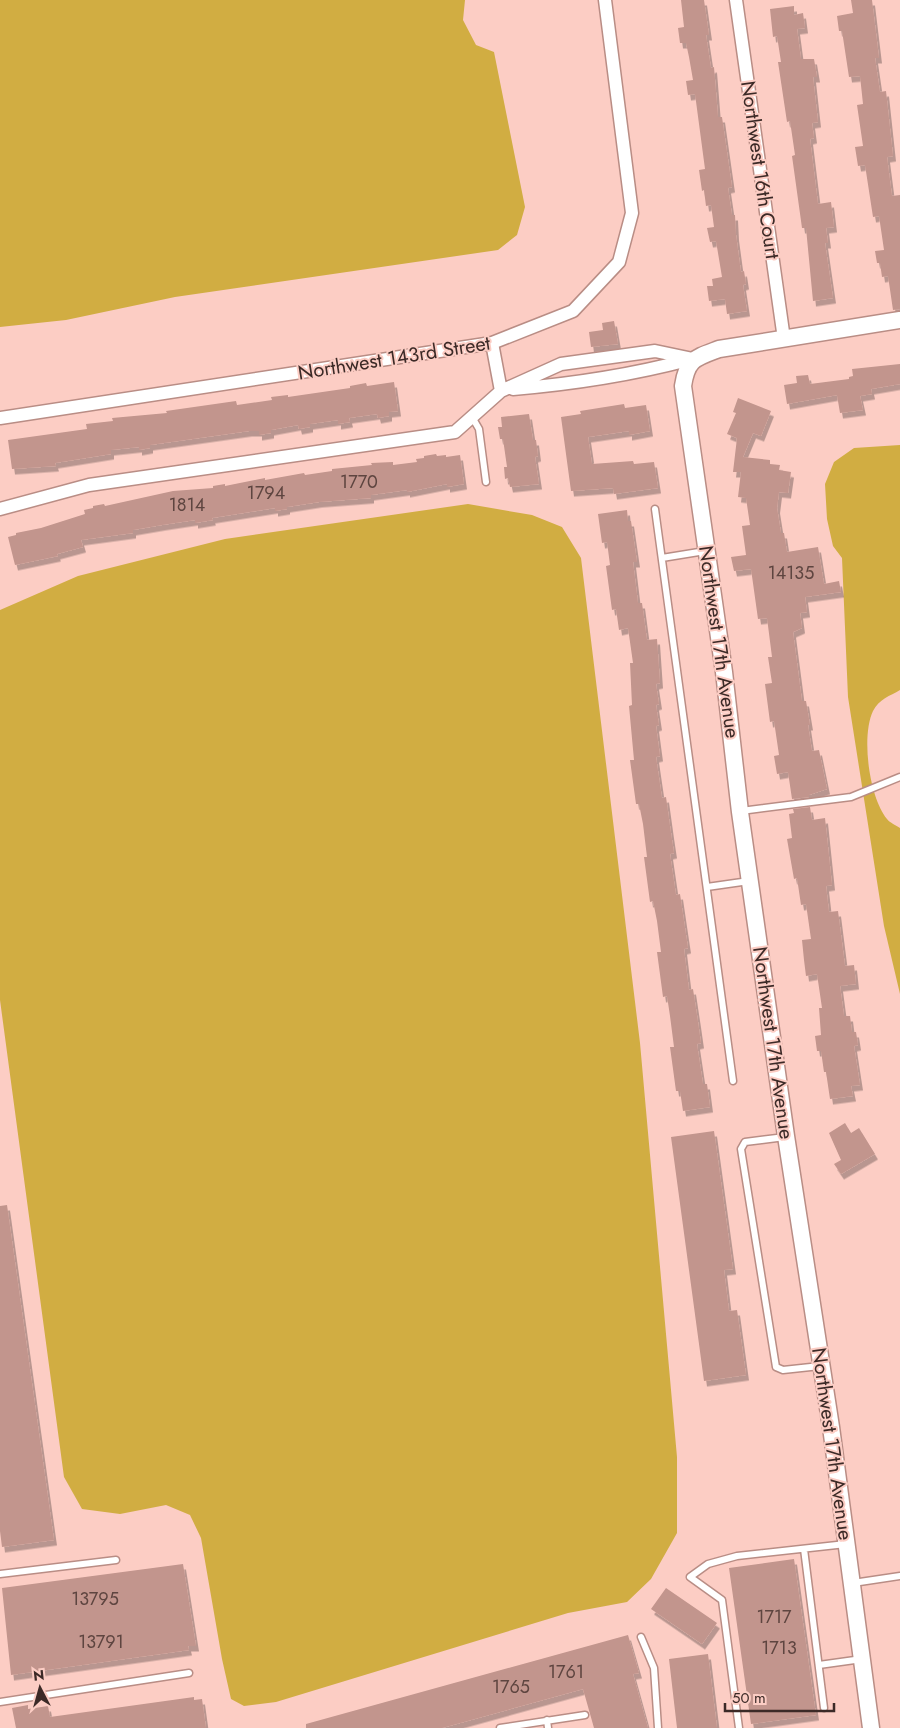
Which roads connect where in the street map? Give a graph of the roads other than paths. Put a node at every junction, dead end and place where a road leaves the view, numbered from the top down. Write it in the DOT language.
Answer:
graph roads {
  1 [pos="605,0"];
  2 [pos="736,0"];
  3 [pos="900,320"];
  4 [pos="784,339"];
  5 [pos="492,344"];
  6 [pos="693,359"];
  7 [pos="501,391"];
  8 [pos="472,416"];
  9 [pos="0,418"];
  10 [pos="486,482"];
  11 [pos="0,509"];
  12 [pos="655,509"];
  13 [pos="707,551"];
  14 [pos="662,558"];
  15 [pos="900,777"];
  16 [pos="740,812"];
  17 [pos="750,881"];
  18 [pos="707,887"];
  19 [pos="733,1081"];
  20 [pos="786,1136"];
  21 [pos="821,1366"];
  22 [pos="847,1544"];
  23 [pos="804,1549"];
  24 [pos="116,1560"];
  25 [pos="0,1574"];
  26 [pos="900,1576"];
  27 [pos="852,1583"];
  28 [pos="641,1637"];
  29 [pos="862,1659"];
  30 [pos="819,1665"];
  31 [pos="189,1673"];
  32 [pos="0,1702"];
  33 [pos="824,1708"];
  34 [pos="585,1715"];
  35 [pos="547,1720"];
  36 [pos="500,1728"];
  37 [pos="548,1728"];
  38 [pos="658,1728"];
  39 [pos="739,1728"];
  40 [pos="871,1728"];
  1 -- 5 [label="street, Northwest 143rd Street"];
  2 -- 4 [label="street, Northwest 16th Court"];
  3 -- 4 [label="street"];
  4 -- 6 [label="street"];
  5 -- 7 [label="street"];
  5 -- 9 [label="street, Northwest 143rd Street"];
  6 -- 7 [label="street"];
  6 -- 7 [label="street"];
  6 -- 13 [label="street, Northwest 17th Avenue"];
  7 -- 8 [label="street"];
  8 -- 10 [label="lane"];
  8 -- 11 [label="street"];
  12 -- 14 [label="lane"];
  13 -- 14 [label="lane"];
  13 -- 16 [label="street, Northwest 17th Avenue"];
  14 -- 18 [label="lane"];
  15 -- 16 [label="lane"];
  16 -- 17 [label="street, Northwest 17th Avenue"];
  17 -- 18 [label="lane"];
  17 -- 20 [label="street, Northwest 17th Avenue"];
  18 -- 19 [label="lane"];
  20 -- 21 [label="street, Northwest 17th Avenue"];
  20 -- 21 [label="lane"];
  21 -- 22 [label="street, Northwest 17th Avenue"];
  22 -- 23 [label="lane"];
  22 -- 27 [label="street, Northwest 17th Avenue"];
  23 -- 30 [label="lane"];
  23 -- 39 [label="lane"];
  24 -- 25 [label="lane"];
  26 -- 27 [label="lane"];
  27 -- 29 [label="street, Northwest 17th Avenue"];
  28 -- 38 [label="lane"];
  29 -- 30 [label="lane"];
  29 -- 40 [label="street, Northwest 17th Avenue"];
  30 -- 33 [label="lane"];
  31 -- 32 [label="lane"];
  34 -- 35 [label="lane"];
  35 -- 36 [label="lane"];
  35 -- 37 [label="lane"];
}
